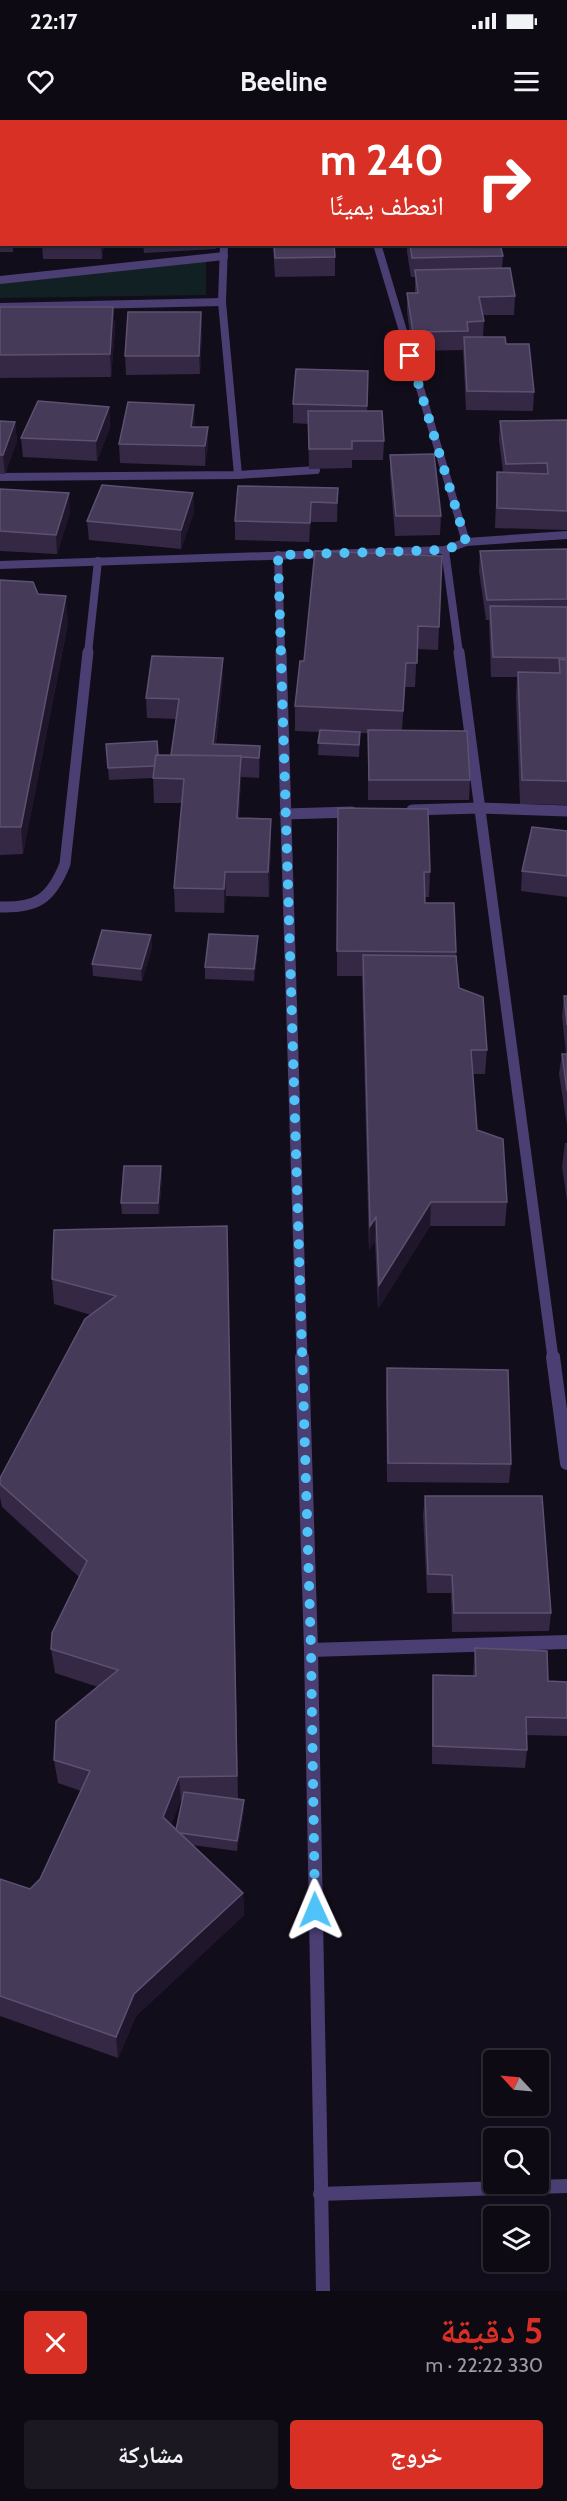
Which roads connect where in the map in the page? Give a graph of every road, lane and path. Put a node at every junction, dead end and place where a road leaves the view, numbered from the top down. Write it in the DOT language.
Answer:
graph roads {
  1 [pos="224,246"];
  2 [pos="378,246"];
  3 [pos="224,256"];
  4 [pos="0,280"];
  5 [pos="222,302"];
  6 [pos="0,307"];
  7 [pos="316,470"];
  8 [pos="238,475"];
  9 [pos="0,477"];
  10 [pos="567,535"];
  11 [pos="466,542"];
  12 [pos="445,550"];
  13 [pos="278,555"];
  14 [pos="98,561"];
  15 [pos="0,565"];
  16 [pos="479,808"];
  17 [pos="399,810"];
  18 [pos="567,811"];
  19 [pos="365,812"];
  20 [pos="285,814"];
  21 [pos="0,908"];
  22 [pos="567,1462"];
  23 [pos="567,1642"];
  24 [pos="311,1650"];
  25 [pos="567,2186"];
  26 [pos="320,2194"];
  27 [pos="323,2291"];
  1 -- 3 [label="street"];
  2 -- 11 [label="street"];
  3 -- 4 [label="street"];
  3 -- 5 [label="street"];
  5 -- 6 [label="street"];
  5 -- 8 [label="street"];
  7 -- 8 [label="street"];
  8 -- 9 [label="street"];
  10 -- 11 [label="street"];
  11 -- 12 [label="street"];
  12 -- 13 [label="street"];
  12 -- 16 [label="street"];
  13 -- 14 [label="street"];
  13 -- 20 [label="street"];
  14 -- 15 [label="street"];
  14 -- 21 [label="street"];
  16 -- 17 [label="street"];
  16 -- 18 [label="street"];
  16 -- 22 [label="street"];
  19 -- 20 [label="street"];
  20 -- 24 [label="street"];
  23 -- 24 [label="street"];
  24 -- 26 [label="street"];
  25 -- 26 [label="street"];
  26 -- 27 [label="street"];
}
